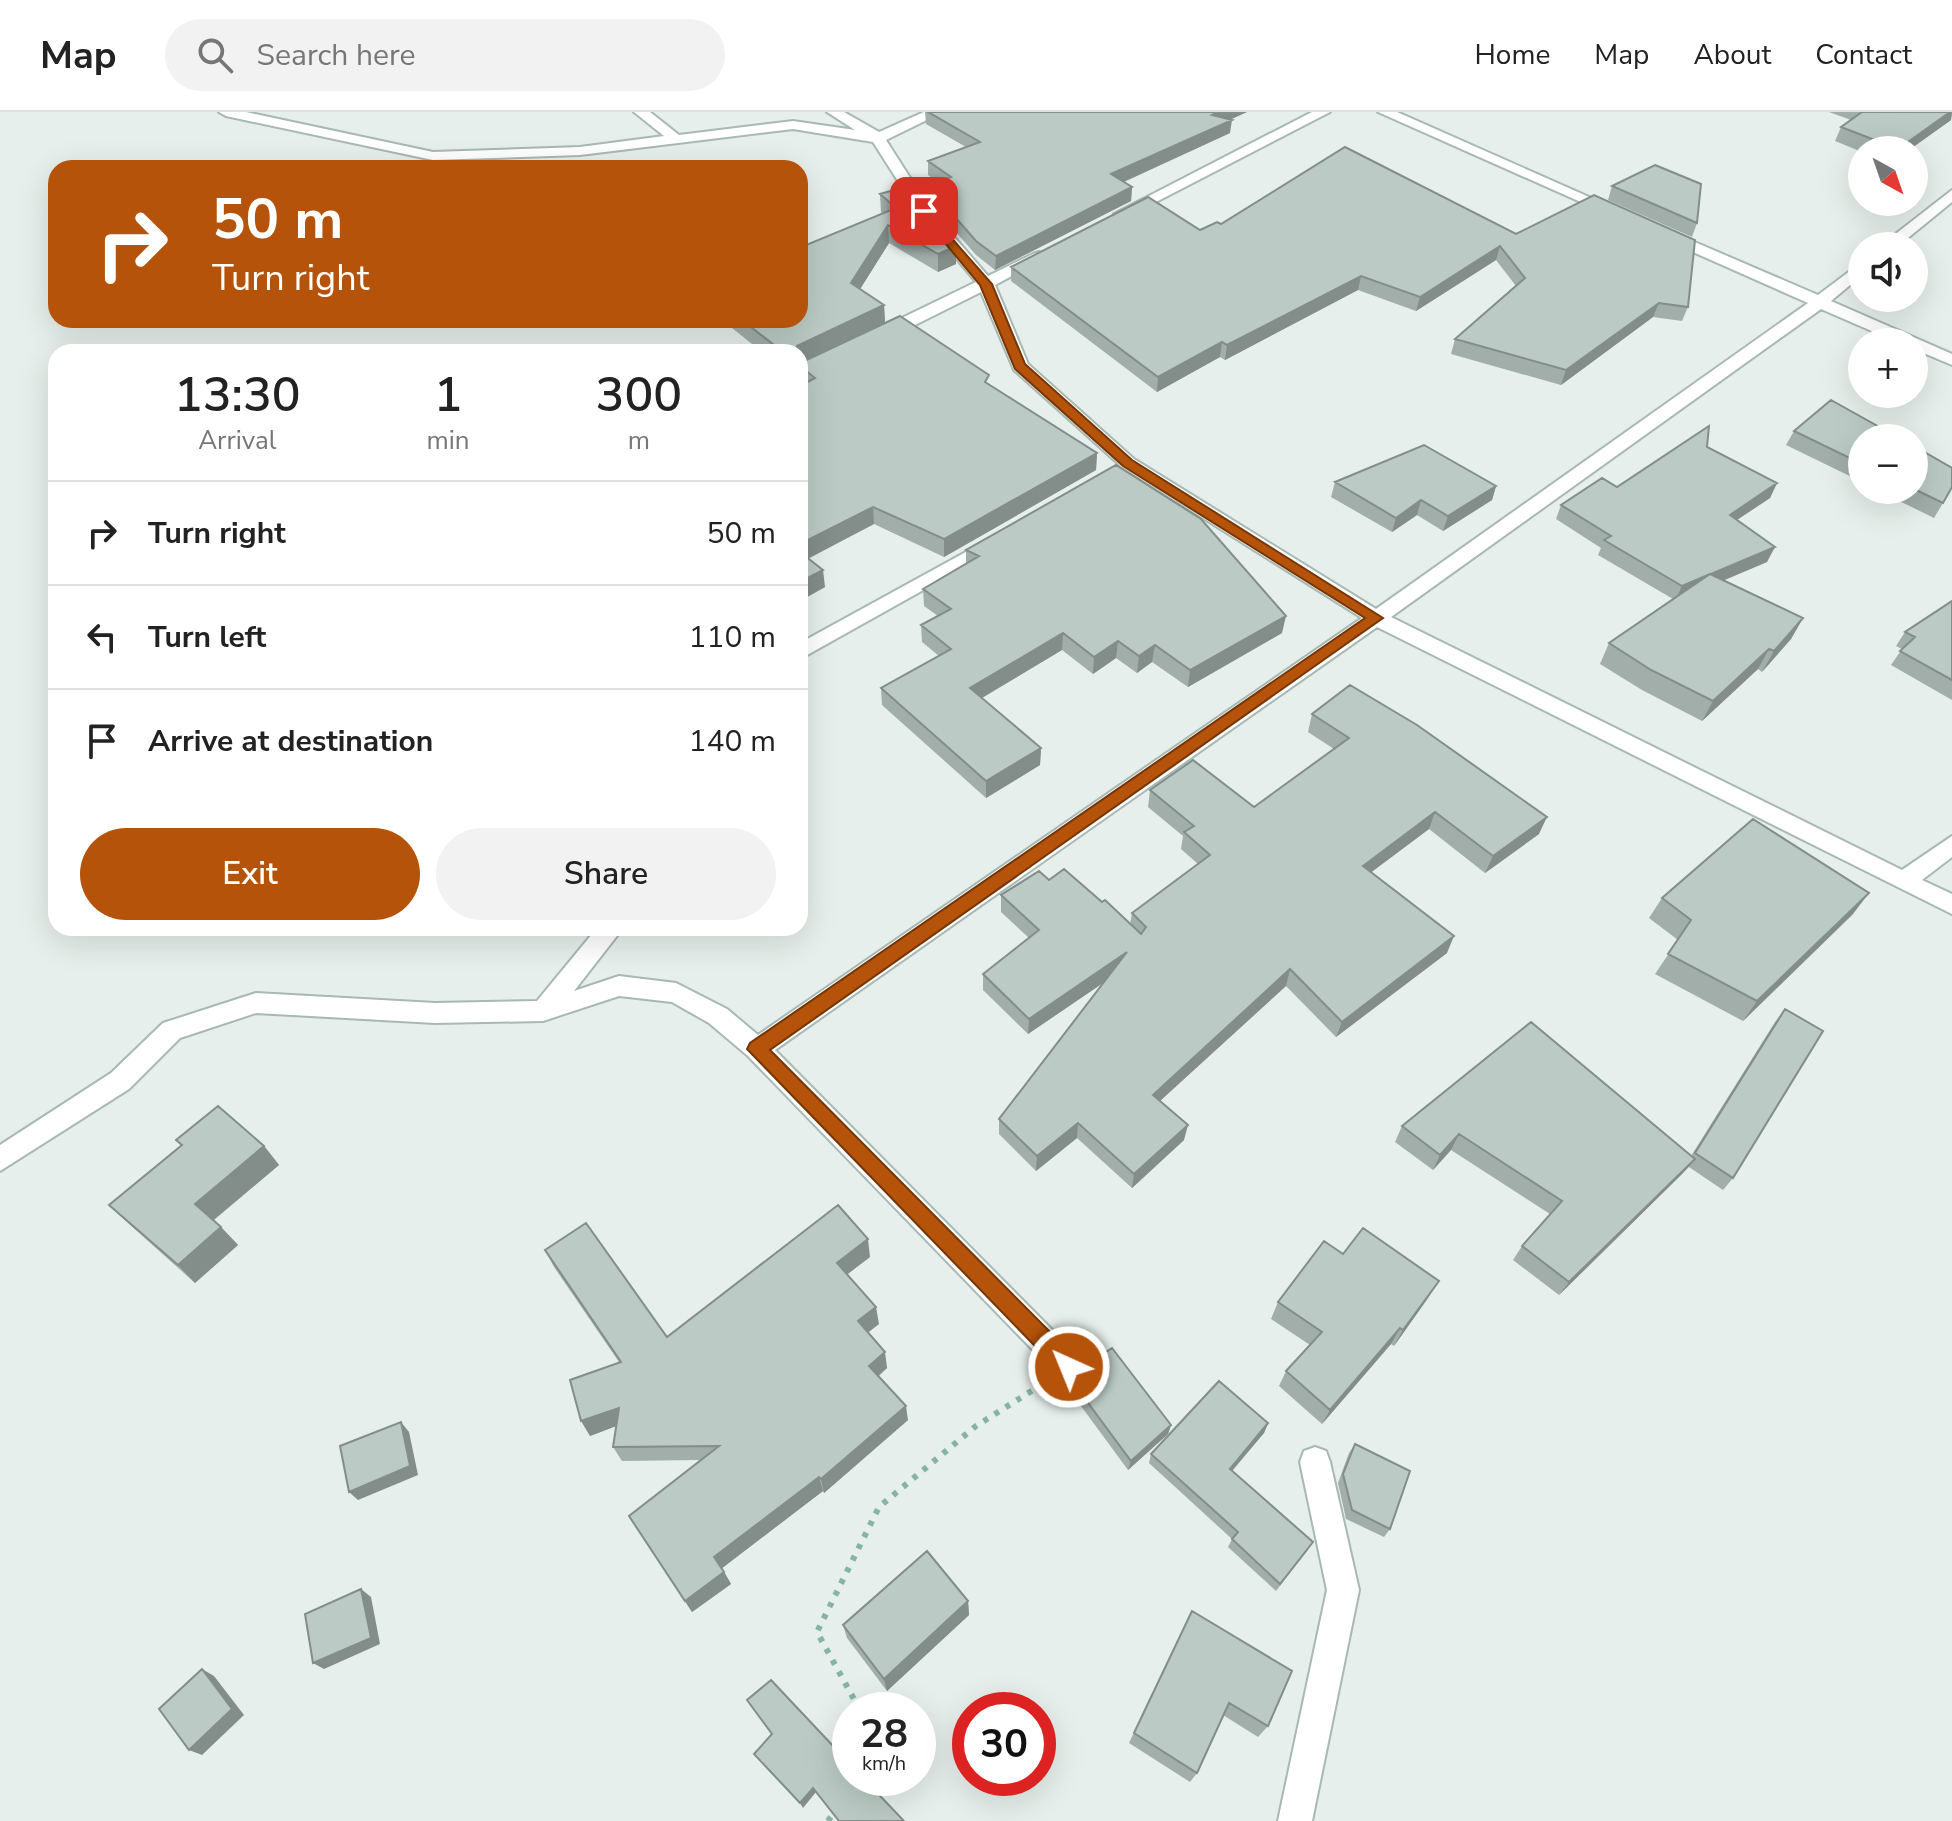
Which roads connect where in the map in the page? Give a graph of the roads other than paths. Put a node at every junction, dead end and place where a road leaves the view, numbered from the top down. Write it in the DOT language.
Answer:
graph roads {
  1 [pos="226,112"];
  2 [pos="641,112"];
  3 [pos="834,112"];
  4 [pos="936,112"];
  5 [pos="1323,112"];
  6 [pos="1385,112"];
  7 [pos="674,137"];
  8 [pos="878,138"];
  9 [pos="1952,194"];
  10 [pos="1112,219"];
  11 [pos="1905,232"];
  12 [pos="1056,248"];
  13 [pos="1848,279"];
  14 [pos="986,284"];
  15 [pos="1820,302"];
  16 [pos="1878,328"];
  17 [pos="857,346"];
  18 [pos="1928,350"];
  19 [pos="1952,360"];
  20 [pos="1012,532"];
  21 [pos="1376,618"];
  22 [pos="808,647"];
  23 [pos="1952,845"];
  24 [pos="1904,881"];
  25 [pos="1952,905"];
  26 [pos="604,936"];
  27 [pos="543,1011"];
  28 [pos="757,1049"];
  29 [pos="0,1159"];
  30 [pos="1069,1367"];
  31 [pos="1315,1462"];
  32 [pos="1295,1821"];
  1 -- 7 [label="street"];
  2 -- 7 [label="street"];
  3 -- 8 [label="street"];
  4 -- 8 [label="street"];
  5 -- 10 [label="street"];
  6 -- 15 [label="street"];
  7 -- 8 [label="street"];
  8 -- 14 [label="street"];
  9 -- 11 [label="street"];
  12 -- 14 [label="street"];
  13 -- 15 [label="street"];
  14 -- 17 [label="street"];
  14 -- 21 [label="street"];
  15 -- 16 [label="street"];
  15 -- 21 [label="street"];
  18 -- 19 [label="street"];
  20 -- 22 [label="street"];
  21 -- 24 [label="street"];
  21 -- 28 [label="street"];
  23 -- 24 [label="street"];
  24 -- 25 [label="street"];
  26 -- 27 [label="street"];
  27 -- 28 [label="street"];
  27 -- 29 [label="street"];
  28 -- 30 [label="street"];
  31 -- 32 [label="street"];
}
